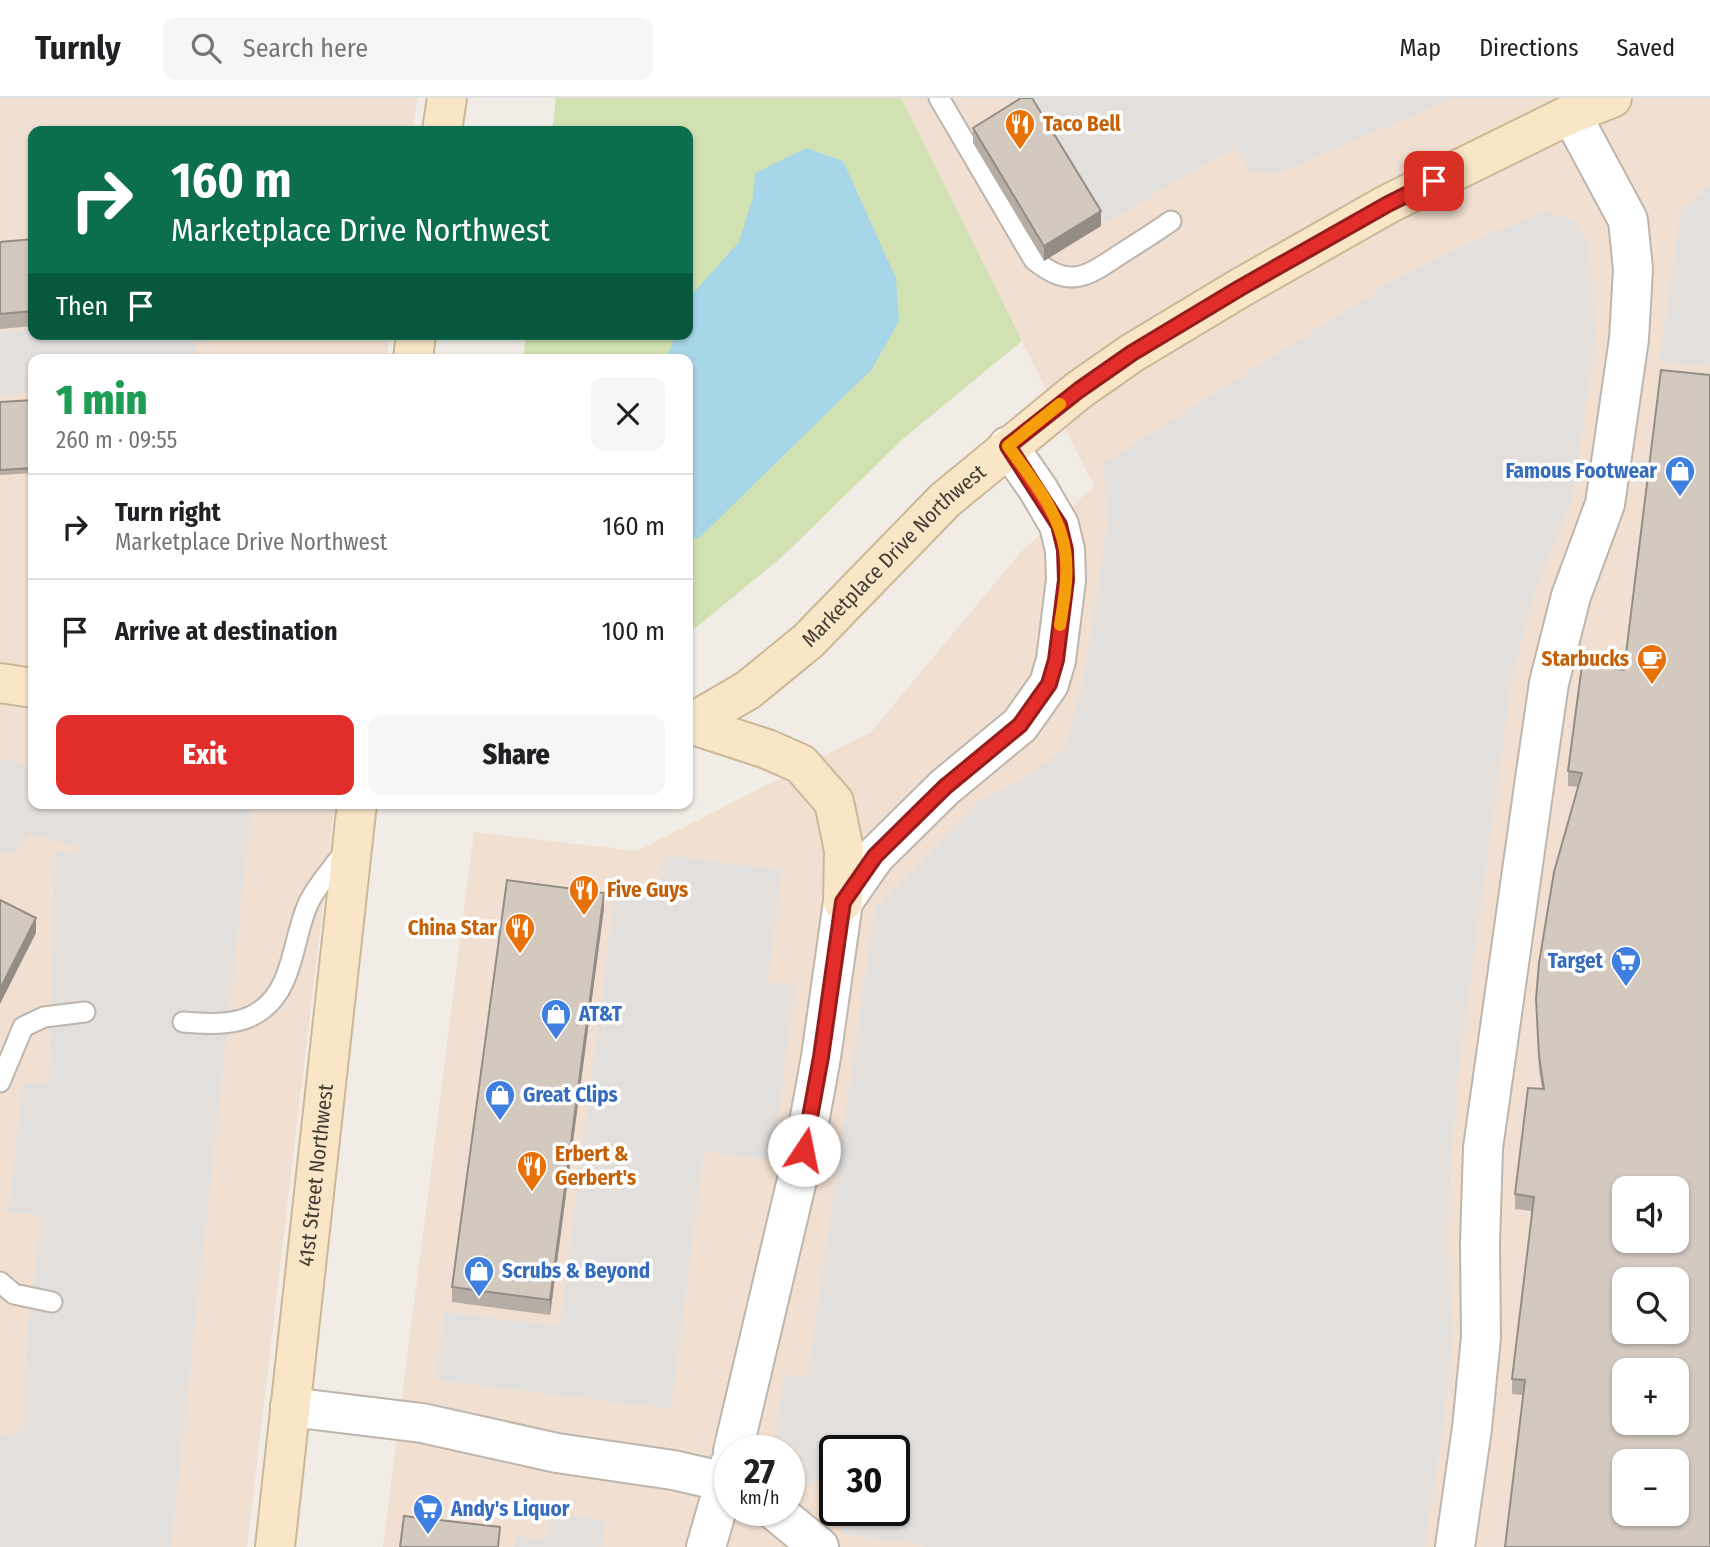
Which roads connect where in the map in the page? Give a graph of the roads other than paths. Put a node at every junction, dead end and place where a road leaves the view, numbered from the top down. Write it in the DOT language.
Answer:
graph roads {
  1 [pos="447,98"];
  2 [pos="939,98"];
  3 [pos="1612,98"];
  4 [pos="1571,114"];
  5 [pos="443,126"];
  6 [pos="1171,222"];
  7 [pos="1008,446"];
  8 [pos="0,683"];
  9 [pos="28,687"];
  10 [pos="693,723"];
  11 [pos="693,726"];
  12 [pos="356,821"];
  13 [pos="843,902"];
  14 [pos="85,1012"];
  15 [pos="183,1022"];
  16 [pos="0,1082"];
  17 [pos="0,1282"];
  18 [pos="52,1302"];
  19 [pos="290,1407"];
  20 [pos="738,1435"];
  21 [pos="714,1468"];
  22 [pos="714,1521"];
  23 [pos="793,1526"];
  24 [pos="275,1547"];
  25 [pos="706,1547"];
  26 [pos="819,1547"];
  27 [pos="1455,1547"];
  1 -- 5 [label="street"];
  2 -- 6 [label="lane"];
  3 -- 4 [label="street, Marketplace Drive Northwest"];
  4 -- 7 [label="street, Marketplace Drive Northwest"];
  4 -- 27 [label="street"];
  7 -- 10 [label="street, Marketplace Drive Northwest"];
  7 -- 13 [label="street"];
  8 -- 9 [label="street"];
  11 -- 13 [label="street"];
  12 -- 15 [label="lane"];
  12 -- 19 [label="street, 41st Street Northwest"];
  13 -- 20 [label="street"];
  14 -- 16 [label="lane"];
  17 -- 18 [label="lane"];
  19 -- 21 [label="street"];
  19 -- 24 [label="street, 41st Street Northwest"];
  22 -- 25 [label="street"];
  23 -- 26 [label="street"];
}
